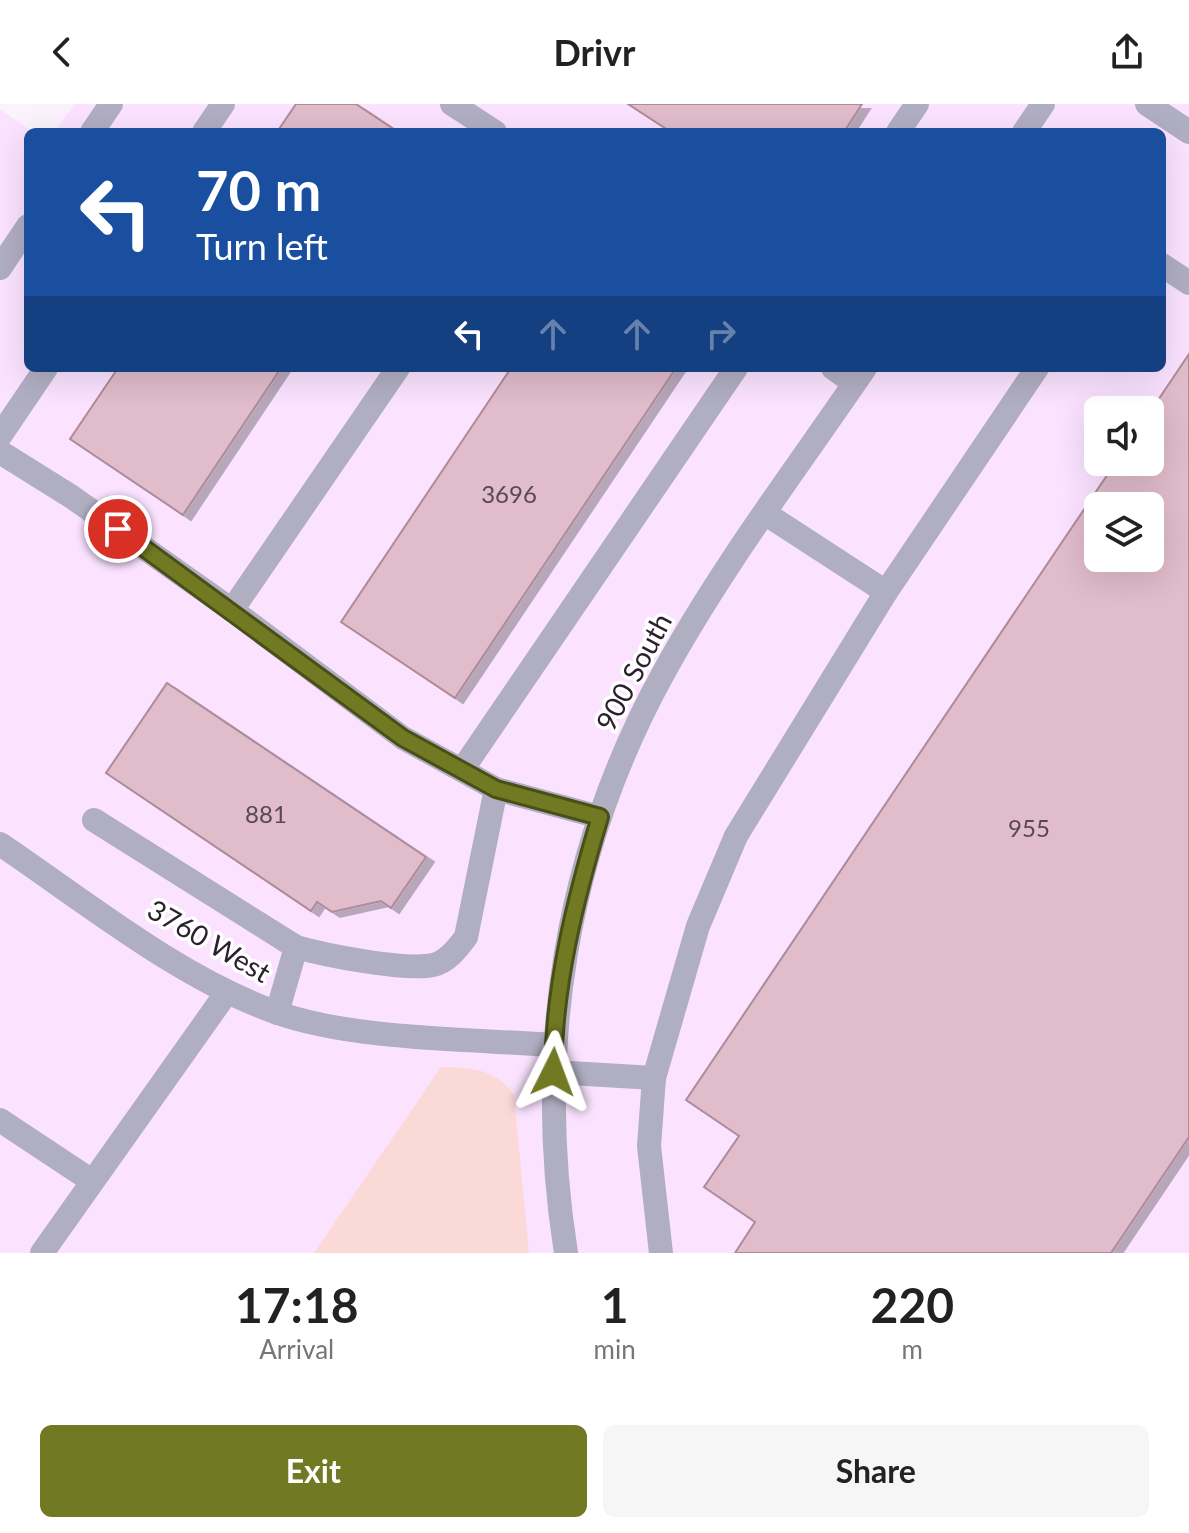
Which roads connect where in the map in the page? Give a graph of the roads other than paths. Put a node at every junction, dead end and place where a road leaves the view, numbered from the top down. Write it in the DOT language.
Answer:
graph roads {
  1 [pos="111,104"];
  2 [pos="223,104"];
  3 [pos="452,104"];
  4 [pos="917,104"];
  5 [pos="1043,104"];
  6 [pos="1162,108"];
  7 [pos="95,128"];
  8 [pos="207,128"];
  9 [pos="489,128"];
  10 [pos="901,128"];
  11 [pos="1027,128"];
  12 [pos="1189,132"];
  13 [pos="24,232"];
  14 [pos="0,268"];
  15 [pos="1166,268"];
  16 [pos="1189,283"];
  17 [pos="43,372"];
  18 [pos="395,372"];
  19 [pos="733,372"];
  20 [pos="1034,372"];
  21 [pos="860,376"];
  22 [pos="0,436"];
  23 [pos="0,452"];
  24 [pos="766,514"];
  25 [pos="886,592"];
  26 [pos="232,610"];
  27 [pos="462,770"];
  28 [pos="496,789"];
  29 [pos="600,817"];
  30 [pos="94,820"];
  31 [pos="0,844"];
  32 [pos="296,947"];
  33 [pos="227,992"];
  34 [pos="277,1013"];
  35 [pos="553,1045"];
  36 [pos="553,1072"];
  37 [pos="654,1078"];
  38 [pos="0,1120"];
  39 [pos="92,1181"];
  40 [pos="42,1253"];
  41 [pos="566,1253"];
  42 [pos="661,1253"];
  1 -- 7 [label="street"];
  2 -- 8 [label="street"];
  3 -- 9 [label="street"];
  4 -- 10 [label="street"];
  5 -- 11 [label="street"];
  6 -- 12 [label="street"];
  13 -- 14 [label="street"];
  15 -- 16 [label="street"];
  17 -- 22 [label="street"];
  18 -- 26 [label="street"];
  19 -- 27 [label="street"];
  20 -- 25 [label="street"];
  21 -- 24 [label="street, 900 South"];
  23 -- 26 [label="street"];
  24 -- 25 [label="street"];
  24 -- 29 [label="street, 900 South"];
  25 -- 37 [label="street"];
  26 -- 27 [label="street"];
  27 -- 28 [label="street"];
  28 -- 29 [label="street"];
  28 -- 32 [label="street"];
  29 -- 35 [label="street, 900 South"];
  30 -- 32 [label="street"];
  31 -- 33 [label="street, 3760 West"];
  32 -- 34 [label="street"];
  33 -- 34 [label="street, 3760 West"];
  33 -- 39 [label="street"];
  34 -- 35 [label="street, 3760 West"];
  35 -- 36 [label="street, 900 South"];
  36 -- 37 [label="street"];
  36 -- 41 [label="street, 900 South"];
  37 -- 42 [label="street"];
  38 -- 39 [label="street"];
  39 -- 40 [label="street"];
}
